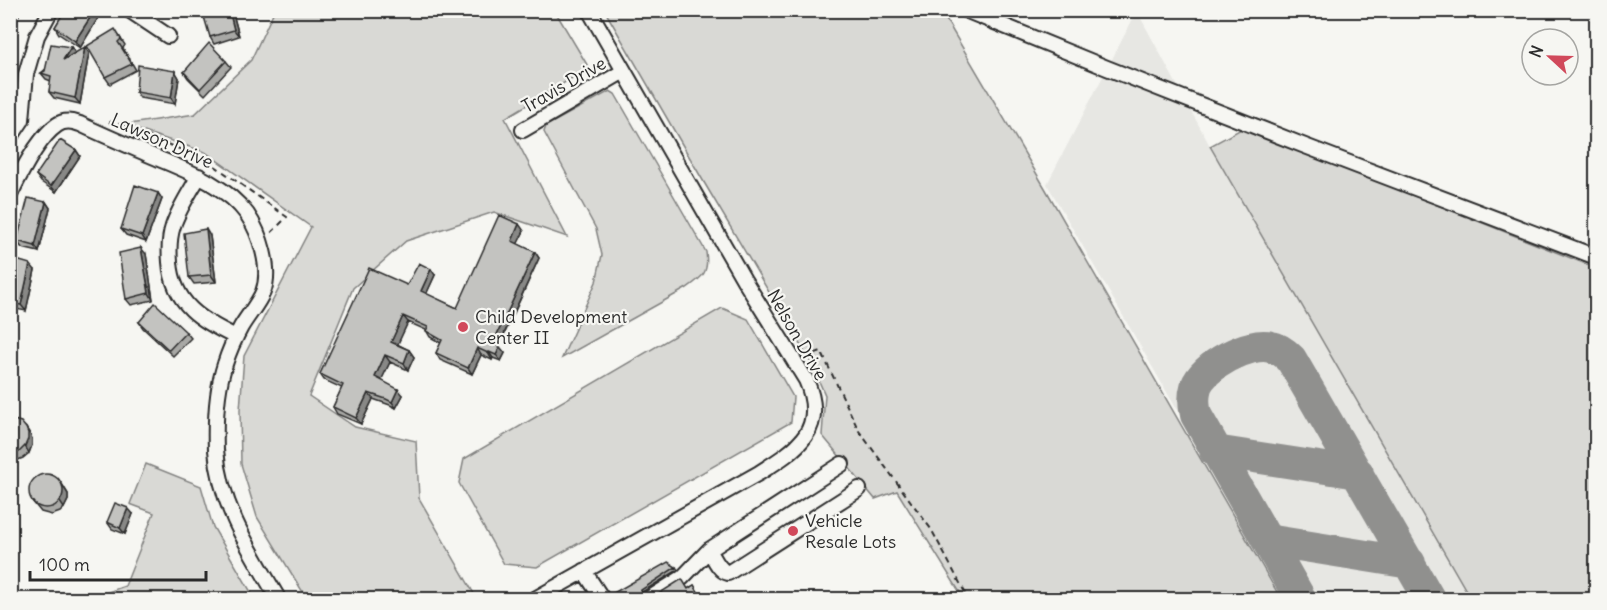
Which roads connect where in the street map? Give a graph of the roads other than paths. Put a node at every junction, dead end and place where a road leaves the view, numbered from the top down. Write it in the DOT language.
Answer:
graph roads {
  1 [pos="51,10"];
  2 [pos="129,10"];
  3 [pos="589,10"];
  4 [pos="965,10"];
  5 [pos="168,36"];
  6 [pos="624,71"];
  7 [pos="523,130"];
  8 [pos="10,134"];
  9 [pos="199,176"];
  10 [pos="10,195"];
  11 [pos="1596,257"];
  12 [pos="236,337"];
  13 [pos="842,464"];
  14 [pos="859,489"];
  15 [pos="709,550"];
  16 [pos="585,570"];
  17 [pos="279,600"];
  18 [pos="532,600"];
  19 [pos="603,600"];
  20 [pos="647,600"];
  1 -- 8 [label="street"];
  2 -- 5 [label="street"];
  3 -- 6 [label="street, Nelson Drive"];
  4 -- 11 [label="street"];
  6 -- 7 [label="street, Travis Drive"];
  6 -- 16 [label="street, Nelson Drive"];
  9 -- 10 [label="street, Lawson Drive"];
  9 -- 12 [label="street, Lawson Drive"];
  9 -- 12 [label="street"];
  12 -- 17 [label="street"];
  13 -- 15 [label="street"];
  14 -- 15 [label="street"];
  15 -- 20 [label="street"];
  16 -- 18 [label="street, Nelson Drive"];
  16 -- 19 [label="street"];
}
